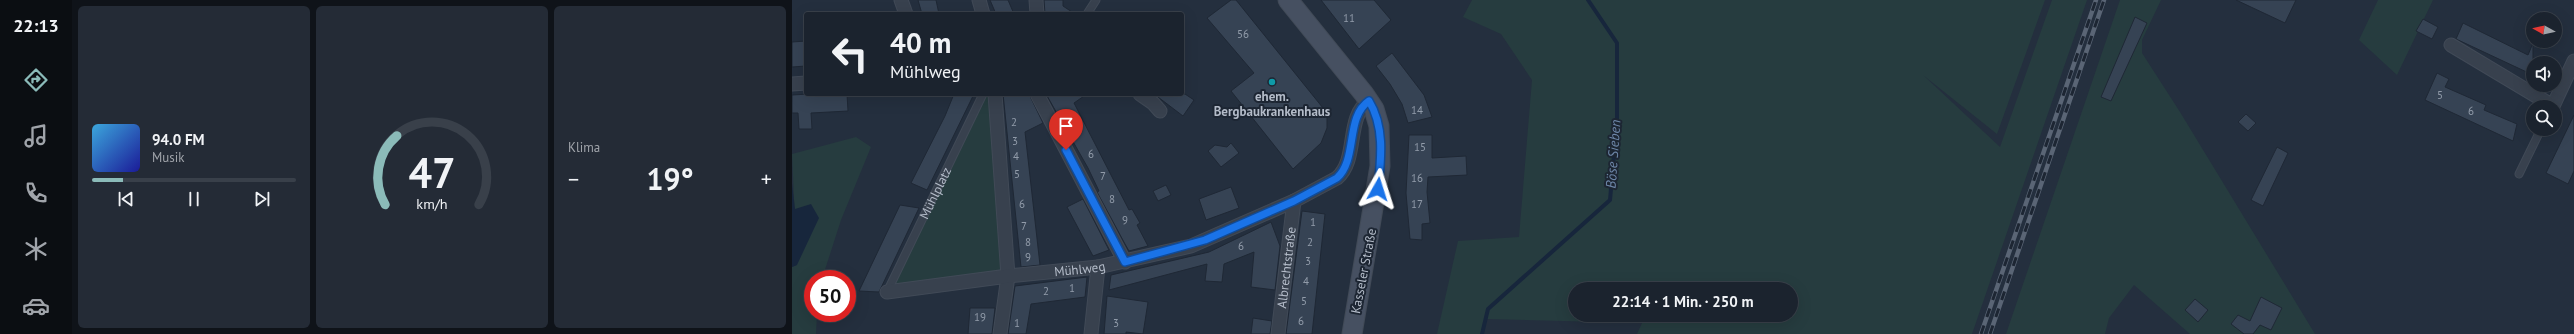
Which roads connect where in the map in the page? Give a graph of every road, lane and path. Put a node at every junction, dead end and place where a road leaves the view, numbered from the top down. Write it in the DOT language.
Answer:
graph roads {
  1 [pos="901,0"];
  2 [pos="978,0"];
  3 [pos="1036,0"];
  4 [pos="1096,0"];
  5 [pos="1288,0"];
  6 [pos="905,12"];
  7 [pos="982,12"];
  8 [pos="1037,12"];
  9 [pos="1088,12"];
  10 [pos="2451,45"];
  11 [pos="2574,61"];
  12 [pos="804,83"];
  13 [pos="792,84"];
  14 [pos="982,96"];
  15 [pos="995,96"];
  16 [pos="1038,96"];
  17 [pos="1143,96"];
  18 [pos="2542,100"];
  19 [pos="2555,100"];
  20 [pos="1369,101"];
  21 [pos="1160,111"];
  22 [pos="2538,136"];
  23 [pos="2519,174"];
  24 [pos="1294,201"];
  25 [pos="1125,262"];
  26 [pos="1098,267"];
  27 [pos="1008,276"];
  28 [pos="887,292"];
  29 [pos="1000,334"];
  30 [pos="1091,334"];
  31 [pos="1278,334"];
  32 [pos="1352,334"];
  1 -- 6 [label="street"];
  2 -- 7 [label="street"];
  3 -- 8 [label="street"];
  4 -- 9 [label="lane"];
  5 -- 20 [label="main road, Kasseler Straße"];
  10 -- 18 [label="street"];
  11 -- 19 [label="street"];
  12 -- 13 [label="street"];
  14 -- 28 [label="lane, Mühlplatz"];
  15 -- 27 [label="street"];
  16 -- 25 [label="street"];
  17 -- 21 [label="street"];
  20 -- 24 [label="street, Mühlweg"];
  20 -- 32 [label="main road, Kasseler Straße"];
  22 -- 23 [label="lane"];
  24 -- 25 [label="street, Mühlweg"];
  24 -- 31 [label="street, Albrechtstraße"];
  25 -- 26 [label="street, Mühlweg"];
  26 -- 27 [label="street, Mühlweg"];
  26 -- 30 [label="street"];
  27 -- 28 [label="street, Mühlweg"];
  27 -- 29 [label="street"];
}
